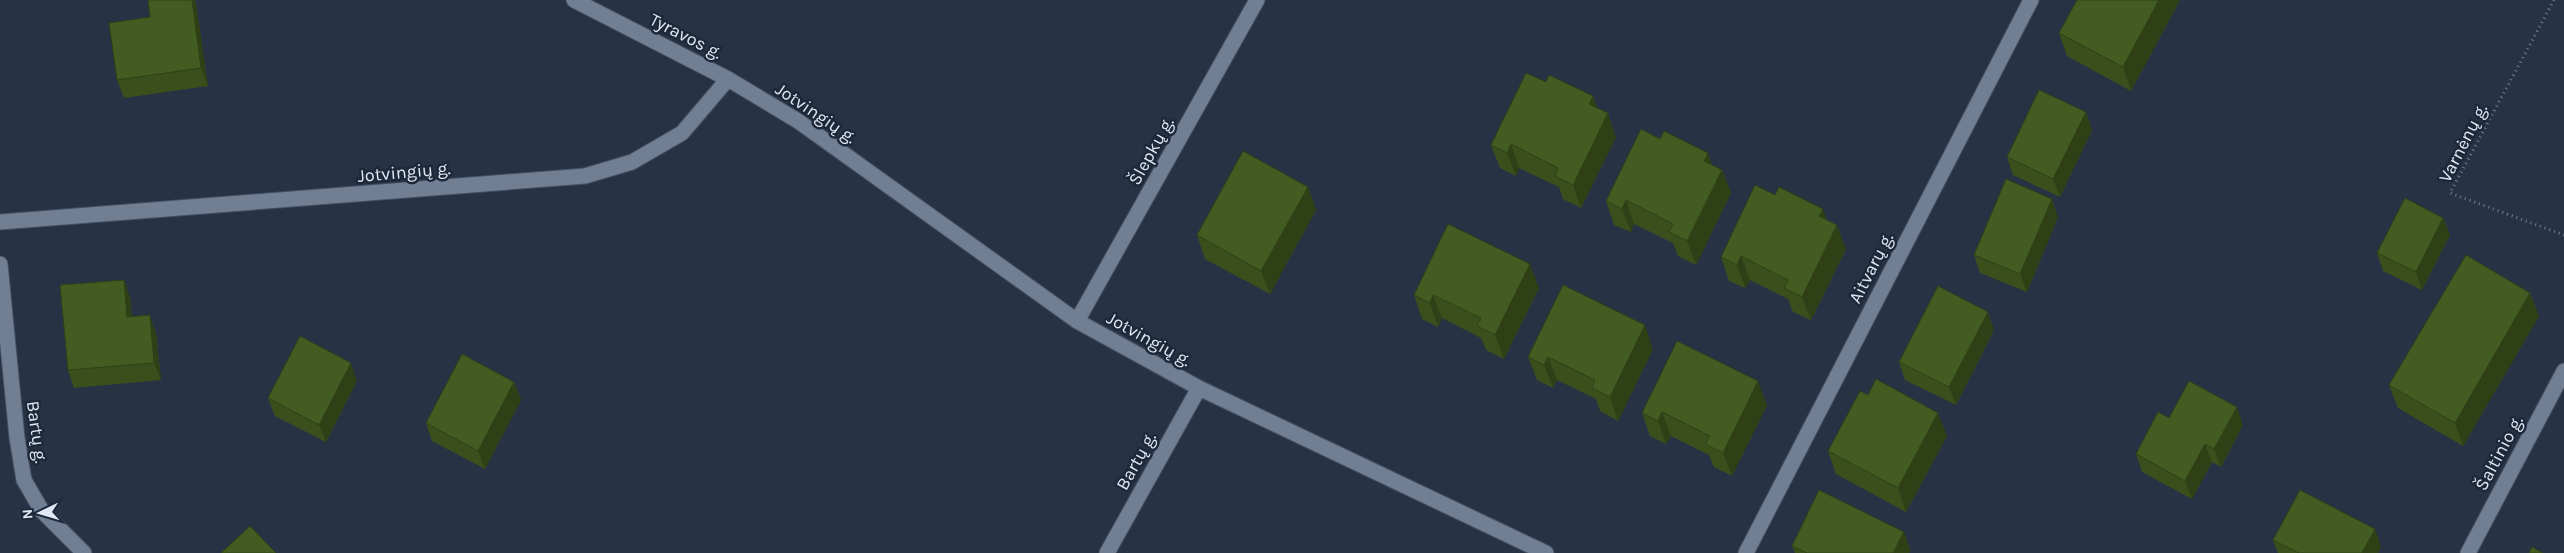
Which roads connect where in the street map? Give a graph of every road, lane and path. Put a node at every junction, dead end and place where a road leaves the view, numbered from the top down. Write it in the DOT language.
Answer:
graph roads {
  1 [pos="574,0"];
  2 [pos="1257,0"];
  3 [pos="2031,0"];
  4 [pos="2554,0"];
  5 [pos="728,79"];
  6 [pos="0,222"];
  7 [pos="2564,235"];
  8 [pos="0,264"];
  9 [pos="1077,321"];
  10 [pos="2564,371"];
  11 [pos="1199,388"];
  12 [pos="84,553"];
  13 [pos="1107,553"];
  14 [pos="1546,553"];
  15 [pos="1746,553"];
  16 [pos="2468,553"];
  1 -- 5 [label="street, Tyravos g."];
  2 -- 9 [label="street, Šlepkų g."];
  3 -- 15 [label="street, Aitvarų g."];
  4 -- 7 [label="path, Varnėnų g."];
  5 -- 6 [label="street, Jotvingių g."];
  5 -- 9 [label="street, Jotvingių g."];
  8 -- 12 [label="street, Bartų g."];
  9 -- 11 [label="street, Jotvingių g."];
  10 -- 16 [label="street, Šaltinio g."];
  11 -- 13 [label="street, Bartų g."];
  11 -- 14 [label="street, Jotvingių g."];
}
